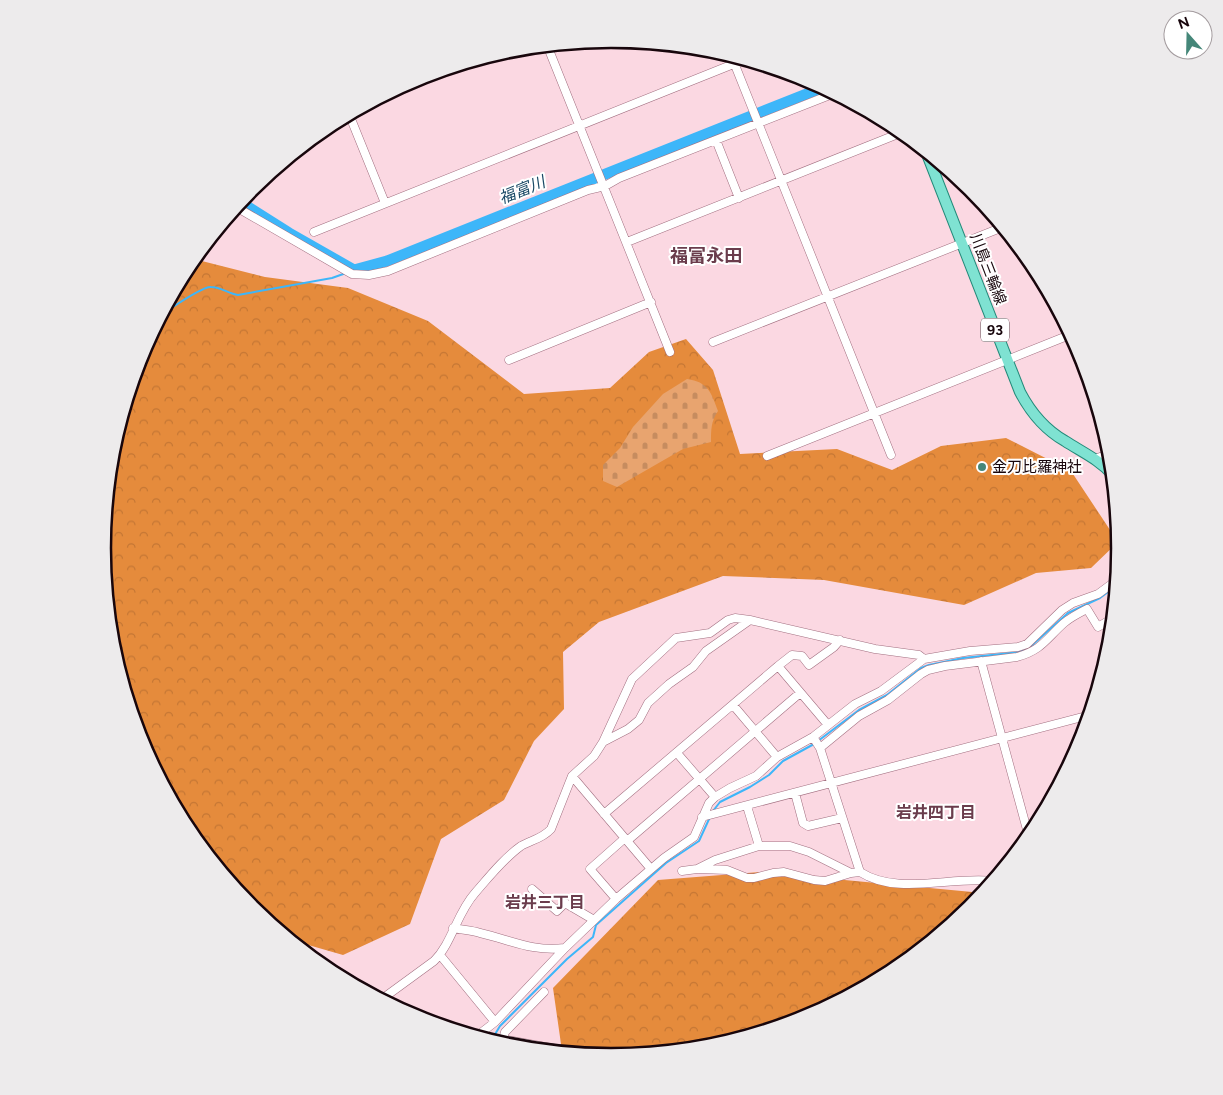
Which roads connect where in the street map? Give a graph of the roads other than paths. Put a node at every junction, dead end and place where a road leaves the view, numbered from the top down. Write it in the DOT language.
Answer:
graph roads {
  1 [pos="550,52"];
  2 [pos="735,64"];
  3 [pos="827,96"];
  4 [pos="352,120"];
  5 [pos="758,122"];
  6 [pos="580,126"];
  7 [pos="894,136"];
  8 [pos="716,140"];
  9 [pos="929,162"];
  10 [pos="781,181"];
  11 [pos="604,185"];
  12 [pos="739,198"];
  13 [pos="385,203"];
  14 [pos="242,211"];
  15 [pos="997,230"];
  16 [pos="314,232"];
  17 [pos="626,242"];
  18 [pos="962,244"];
  19 [pos="828,296"];
  20 [pos="651,302"];
  21 [pos="1065,337"];
  22 [pos="713,342"];
  23 [pos="670,352"];
  24 [pos="509,360"];
  25 [pos="1007,360"];
  26 [pos="875,414"];
  27 [pos="891,455"];
  28 [pos="767,456"];
  29 [pos="1103,456"];
  30 [pos="1095,459"];
  31 [pos="1105,468"];
  32 [pos="1109,586"];
  33 [pos="750,620"];
  34 [pos="1106,622"];
  35 [pos="840,640"];
  36 [pos="924,659"];
  37 [pos="981,661"];
  38 [pos="778,666"];
  39 [pos="800,693"];
  40 [pos="733,705"];
  41 [pos="1081,717"];
  42 [pos="828,725"];
  43 [pos="755,732"];
  44 [pos="1002,738"];
  45 [pos="603,742"];
  46 [pos="816,742"];
  47 [pos="677,753"];
  48 [pos="777,757"];
  49 [pos="572,776"];
  50 [pos="700,779"];
  51 [pos="832,783"];
  52 [pos="795,793"];
  53 [pos="715,797"];
  54 [pos="747,806"];
  55 [pos="604,814"];
  56 [pos="709,815"];
  57 [pos="842,818"];
  58 [pos="1026,826"];
  59 [pos="626,840"];
  60 [pos="759,846"];
  61 [pos="651,869"];
  62 [pos="698,869"];
  63 [pos="682,871"];
  64 [pos="860,872"];
  65 [pos="850,873"];
  66 [pos="984,881"];
  67 [pos="532,888"];
  68 [pos="616,899"];
  69 [pos="594,920"];
  70 [pos="453,928"];
  71 [pos="565,948"];
  72 [pos="440,955"];
  73 [pos="544,992"];
  74 [pos="388,995"];
  75 [pos="495,1022"];
  76 [pos="484,1031"];
  77 [pos="504,1035"];
  1 -- 6 [label="street"];
  2 -- 5 [label="street"];
  2 -- 6 [label="street"];
  3 -- 5 [label="street"];
  4 -- 13 [label="street"];
  5 -- 8 [label="street"];
  5 -- 10 [label="street"];
  6 -- 11 [label="street"];
  6 -- 13 [label="street"];
  7 -- 10 [label="street"];
  8 -- 11 [label="street"];
  8 -- 12 [label="street"];
  9 -- 18 [label="main road, 川島三輪線 / 93"];
  10 -- 12 [label="street"];
  10 -- 19 [label="street"];
  11 -- 14 [label="street"];
  11 -- 17 [label="street"];
  12 -- 17 [label="street"];
  13 -- 16 [label="street"];
  15 -- 18 [label="street"];
  17 -- 20 [label="street"];
  18 -- 19 [label="street"];
  18 -- 25 [label="main road, 川島三輪線 / 93"];
  19 -- 22 [label="street"];
  19 -- 26 [label="street"];
  20 -- 23 [label="street"];
  20 -- 24 [label="street"];
  21 -- 25 [label="street"];
  25 -- 26 [label="street"];
  25 -- 30 [label="main road, 川島三輪線 / 93"];
  26 -- 27 [label="street"];
  26 -- 28 [label="street"];
  29 -- 30 [label="street"];
  30 -- 31 [label="main road, 川島三輪線 / 93"];
  32 -- 36 [label="street"];
  33 -- 35 [label="street"];
  33 -- 45 [label="street"];
  33 -- 45 [label="street"];
  34 -- 37 [label="street"];
  35 -- 36 [label="street"];
  35 -- 38 [label="street"];
  36 -- 42 [label="street"];
  37 -- 44 [label="street"];
  37 -- 46 [label="street"];
  38 -- 39 [label="street"];
  38 -- 40 [label="street"];
  39 -- 42 [label="street"];
  39 -- 43 [label="street"];
  40 -- 43 [label="street"];
  40 -- 47 [label="street"];
  41 -- 44 [label="street"];
  42 -- 46 [label="street"];
  43 -- 48 [label="street"];
  43 -- 50 [label="street"];
  44 -- 51 [label="street"];
  44 -- 58 [label="street"];
  45 -- 49 [label="street"];
  46 -- 48 [label="street"];
  46 -- 51 [label="street"];
  47 -- 50 [label="street"];
  47 -- 55 [label="street"];
  48 -- 53 [label="street"];
  49 -- 55 [label="street"];
  49 -- 70 [label="street"];
  50 -- 53 [label="street"];
  50 -- 59 [label="street"];
  51 -- 52 [label="street"];
  51 -- 57 [label="street"];
  52 -- 54 [label="street"];
  52 -- 57 [label="street"];
  53 -- 56 [label="street"];
  54 -- 56 [label="street"];
  54 -- 60 [label="street"];
  55 -- 59 [label="street"];
  56 -- 61 [label="street"];
  57 -- 64 [label="street"];
  59 -- 61 [label="street"];
  59 -- 68 [label="street"];
  60 -- 62 [label="street"];
  60 -- 65 [label="street"];
  61 -- 68 [label="street"];
  62 -- 63 [label="street"];
  62 -- 65 [label="street"];
  64 -- 65 [label="street"];
  64 -- 66 [label="street"];
  67 -- 69 [label="street"];
  68 -- 69 [label="street"];
  69 -- 71 [label="street"];
  70 -- 71 [label="street"];
  70 -- 72 [label="street"];
  71 -- 75 [label="street"];
  72 -- 74 [label="street"];
  72 -- 75 [label="street"];
  73 -- 77 [label="street"];
  75 -- 76 [label="street"];
}
